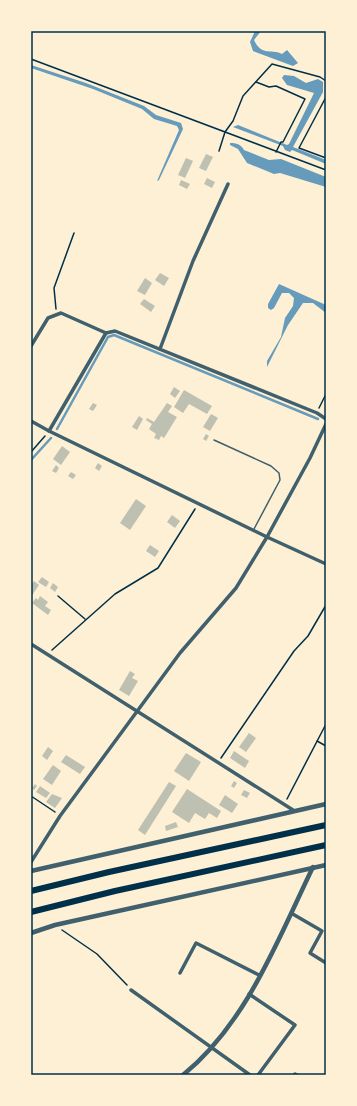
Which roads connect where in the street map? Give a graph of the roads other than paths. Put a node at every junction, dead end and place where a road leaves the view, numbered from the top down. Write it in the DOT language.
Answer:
graph roads {
  1 [pos="228,184"];
  2 [pos="106,333"];
  3 [pos="31,346"];
  4 [pos="160,349"];
  5 [pos="326,419"];
  6 [pos="31,421"];
  7 [pos="326,424"];
  8 [pos="49,431"];
  9 [pos="214,440"];
  10 [pos="253,530"];
  11 [pos="267,538"];
  12 [pos="326,564"];
  13 [pos="31,644"];
  14 [pos="137,712"];
  15 [pos="326,804"];
  16 [pos="293,810"];
  17 [pos="326,825"];
  18 [pos="326,845"];
  19 [pos="31,862"];
  20 [pos="326,865"];
  21 [pos="313,868"];
  22 [pos="31,871"];
  23 [pos="31,891"];
  24 [pos="31,912"];
  25 [pos="291,913"];
  26 [pos="31,933"];
  27 [pos="326,963"];
  28 [pos="180,973"];
  29 [pos="260,975"];
  30 [pos="131,990"];
  31 [pos="249,994"];
  32 [pos="210,1048"];
  33 [pos="183,1075"];
  34 [pos="250,1075"];
  35 [pos="258,1075"];
  36 [pos="294,1075"];
  37 [pos="297,1075"];
  1 -- 4 [label="street"];
  2 -- 3 [label="street"];
  2 -- 4 [label="street"];
  2 -- 8 [label="street"];
  4 -- 5 [label="street"];
  6 -- 8 [label="street"];
  7 -- 11 [label="street"];
  8 -- 10 [label="street"];
  9 -- 10 [label="lane"];
  10 -- 11 [label="street"];
  11 -- 12 [label="street"];
  11 -- 14 [label="street"];
  13 -- 14 [label="street"];
  14 -- 16 [label="street"];
  14 -- 19 [label="street"];
  15 -- 16 [label="street"];
  16 -- 22 [label="street"];
  17 -- 23 [label="highway"];
  18 -- 24 [label="highway"];
  20 -- 21 [label="street"];
  21 -- 25 [label="street"];
  21 -- 26 [label="street"];
  25 -- 27 [label="street"];
  25 -- 29 [label="street"];
  28 -- 29 [label="street"];
  29 -- 31 [label="street"];
  30 -- 32 [label="street"];
  31 -- 32 [label="street"];
  31 -- 35 [label="street"];
  32 -- 33 [label="street"];
  32 -- 34 [label="street"];
  36 -- 37 [label="street"];
}
